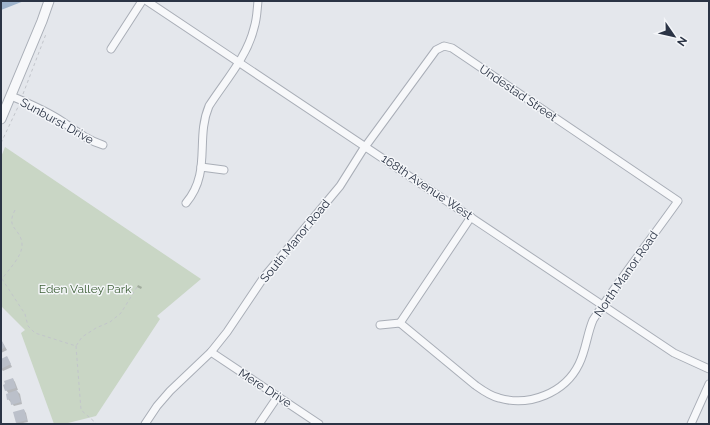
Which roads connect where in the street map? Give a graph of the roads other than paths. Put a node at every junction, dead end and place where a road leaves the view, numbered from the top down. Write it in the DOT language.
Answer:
graph roads {
  1 [pos="48,1"];
  2 [pos="142,1"];
  3 [pos="147,1"];
  4 [pos="258,1"];
  5 [pos="111,49"];
  6 [pos="436,50"];
  7 [pos="238,62"];
  8 [pos="11,96"];
  9 [pos="1,120"];
  10 [pos="103,146"];
  11 [pos="366,146"];
  12 [pos="597,147"];
  13 [pos="201,168"];
  14 [pos="224,170"];
  15 [pos="186,203"];
  16 [pos="471,217"];
  17 [pos="603,305"];
  18 [pos="400,323"];
  19 [pos="380,325"];
  20 [pos="211,352"];
  21 [pos="709,369"];
  22 [pos="709,384"];
  23 [pos="278,396"];
  24 [pos="145,424"];
  25 [pos="259,424"];
  26 [pos="319,424"];
  27 [pos="691,424"];
  1 -- 8 [label="street"];
  2 -- 5 [label="street"];
  3 -- 7 [label="street, 168th Avenue West"];
  4 -- 7 [label="street"];
  6 -- 11 [label="street, South Manor Road"];
  6 -- 12 [label="street, Undestad Street"];
  7 -- 11 [label="street, 168th Avenue West"];
  7 -- 13 [label="street"];
  8 -- 9 [label="street"];
  8 -- 10 [label="street, Sunburst Drive"];
  11 -- 16 [label="street, 168th Avenue West"];
  11 -- 20 [label="street, South Manor Road"];
  12 -- 17 [label="street, North Manor Road"];
  13 -- 14 [label="street"];
  13 -- 15 [label="street"];
  16 -- 17 [label="street, 168th Avenue West"];
  16 -- 18 [label="street"];
  17 -- 18 [label="street, North Manor Road"];
  17 -- 21 [label="street, 168th Avenue West"];
  18 -- 19 [label="street"];
  20 -- 23 [label="street, Mere Drive"];
  20 -- 24 [label="street, South Manor Road"];
  22 -- 27 [label="street"];
  23 -- 25 [label="street"];
  23 -- 26 [label="street, Mere Drive"];
}
